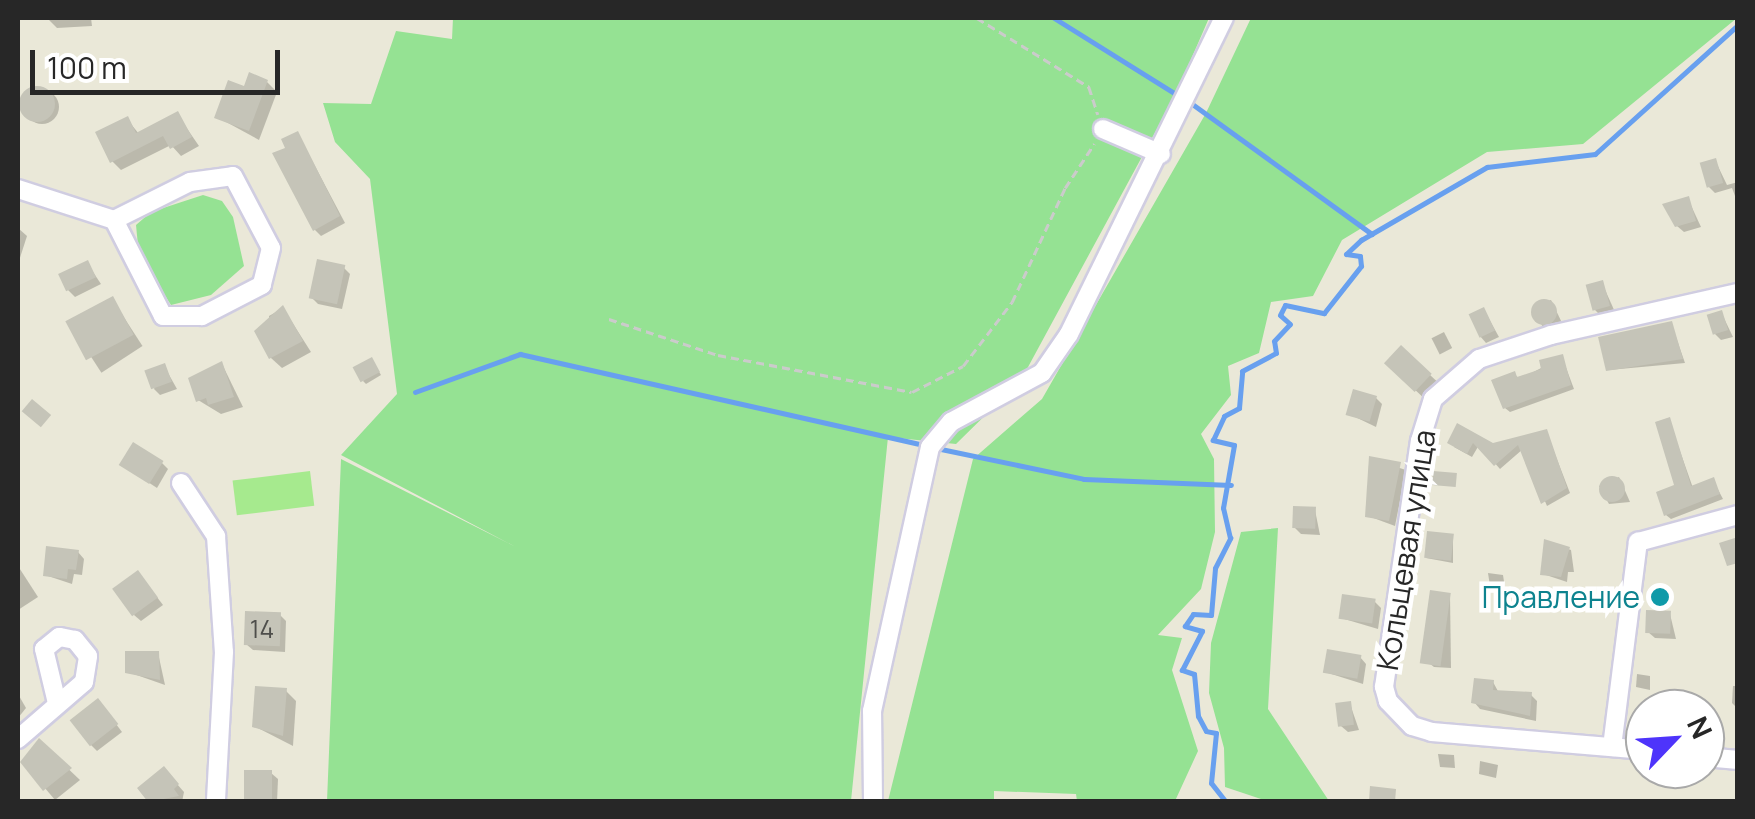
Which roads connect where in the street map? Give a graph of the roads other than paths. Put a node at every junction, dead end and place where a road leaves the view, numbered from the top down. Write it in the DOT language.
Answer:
graph roads {
  1 [pos="1224,18"];
  2 [pos="1103,129"];
  3 [pos="1161,154"];
  4 [pos="18,189"];
  5 [pos="114,220"];
  6 [pos="1738,292"];
  7 [pos="181,484"];
  8 [pos="1738,515"];
  9 [pos="58,703"];
  10 [pos="18,738"];
  11 [pos="1612,747"];
  12 [pos="1625,748"];
  13 [pos="216,802"];
  14 [pos="873,802"];
  1 -- 3 [label="street"];
  2 -- 3 [label="street"];
  3 -- 14 [label="street"];
  4 -- 5 [label="street"];
  5 -- 5 [label="street"];
  6 -- 11 [label="street, Кольцевая улица"];
  7 -- 13 [label="street"];
  8 -- 11 [label="street"];
  9 -- 10 [label="street"];
  11 -- 12 [label="street, Кольцевая улица"];
}
